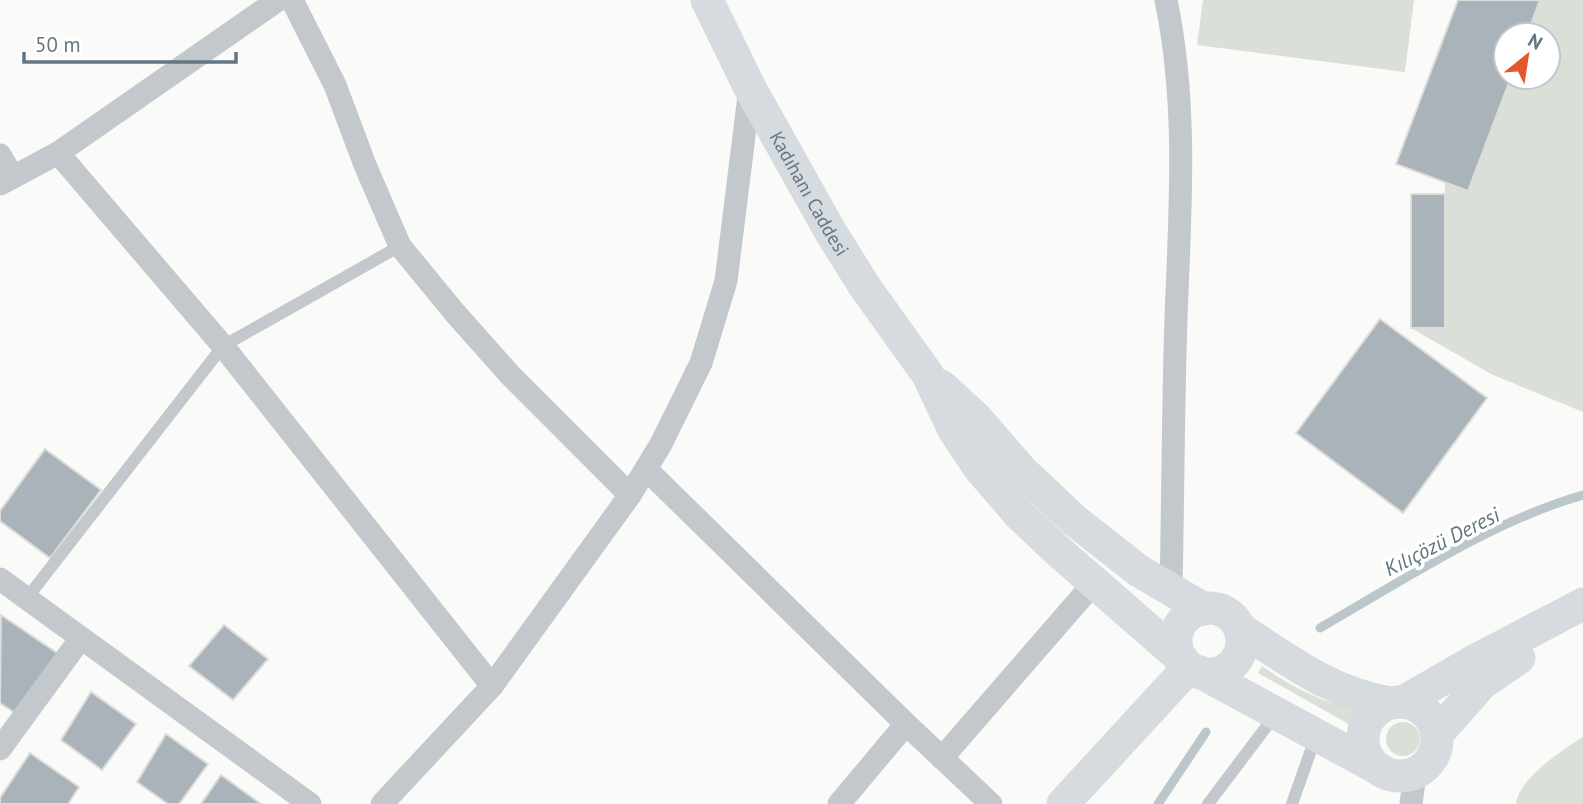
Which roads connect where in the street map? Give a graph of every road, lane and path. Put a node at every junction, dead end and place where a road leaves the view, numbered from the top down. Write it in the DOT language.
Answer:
graph roads {
  1 [pos="278,0"];
  2 [pos="292,0"];
  3 [pos="707,0"];
  4 [pos="1166,0"];
  5 [pos="750,88"];
  6 [pos="58,153"];
  7 [pos="0,155"];
  8 [pos="7,181"];
  9 [pos="400,246"];
  10 [pos="223,346"];
  11 [pos="928,375"];
  12 [pos="646,469"];
  13 [pos="630,495"];
  14 [pos="0,579"];
  15 [pos="1094,583"];
  16 [pos="1171,589"];
  17 [pos="27,598"];
  18 [pos="1583,604"];
  19 [pos="1205,609"];
  20 [pos="1583,625"];
  21 [pos="1240,629"];
  22 [pos="82,638"];
  23 [pos="1190,666"];
  24 [pos="492,686"];
  25 [pos="1397,703"];
  26 [pos="1276,713"];
  27 [pos="906,724"];
  28 [pos="1437,734"];
  29 [pos="1317,736"];
  30 [pos="0,749"];
  31 [pos="942,758"];
  32 [pos="1403,783"];
  33 [pos="310,804"];
  34 [pos="382,804"];
  35 [pos="839,804"];
  36 [pos="991,804"];
  37 [pos="1063,804"];
  38 [pos="1208,804"];
  39 [pos="1292,804"];
  1 -- 6 [label="street"];
  2 -- 9 [label="street"];
  3 -- 5 [label="main road, Kadıhanı Caddesi"];
  4 -- 16 [label="street"];
  5 -- 11 [label="main road, Kadıhanı Caddesi"];
  5 -- 12 [label="street"];
  6 -- 8 [label="street"];
  6 -- 10 [label="street"];
  7 -- 8 [label="street"];
  9 -- 10 [label="lane"];
  9 -- 13 [label="street"];
  10 -- 17 [label="lane"];
  10 -- 24 [label="street"];
  11 -- 15 [label="main road"];
  11 -- 16 [label="main road"];
  12 -- 13 [label="street"];
  12 -- 27 [label="street"];
  13 -- 24 [label="street"];
  14 -- 17 [label="street"];
  15 -- 23 [label="main road"];
  15 -- 31 [label="street"];
  16 -- 19 [label="main road"];
  17 -- 22 [label="street"];
  18 -- 25 [label="main road"];
  19 -- 21 [label="main road"];
  19 -- 23 [label="main road"];
  20 -- 28 [label="main road"];
  21 -- 23 [label="main road"];
  21 -- 25 [label="main road"];
  22 -- 30 [label="street"];
  22 -- 33 [label="street"];
  23 -- 26 [label="main road"];
  23 -- 37 [label="main road"];
  24 -- 34 [label="street"];
  25 -- 28 [label="main road"];
  25 -- 32 [label="main road"];
  26 -- 29 [label="main road"];
  26 -- 38 [label="lane"];
  27 -- 31 [label="street"];
  27 -- 35 [label="street"];
  28 -- 32 [label="main road"];
  29 -- 32 [label="main road"];
  29 -- 39 [label="lane"];
  31 -- 36 [label="street"];
}
